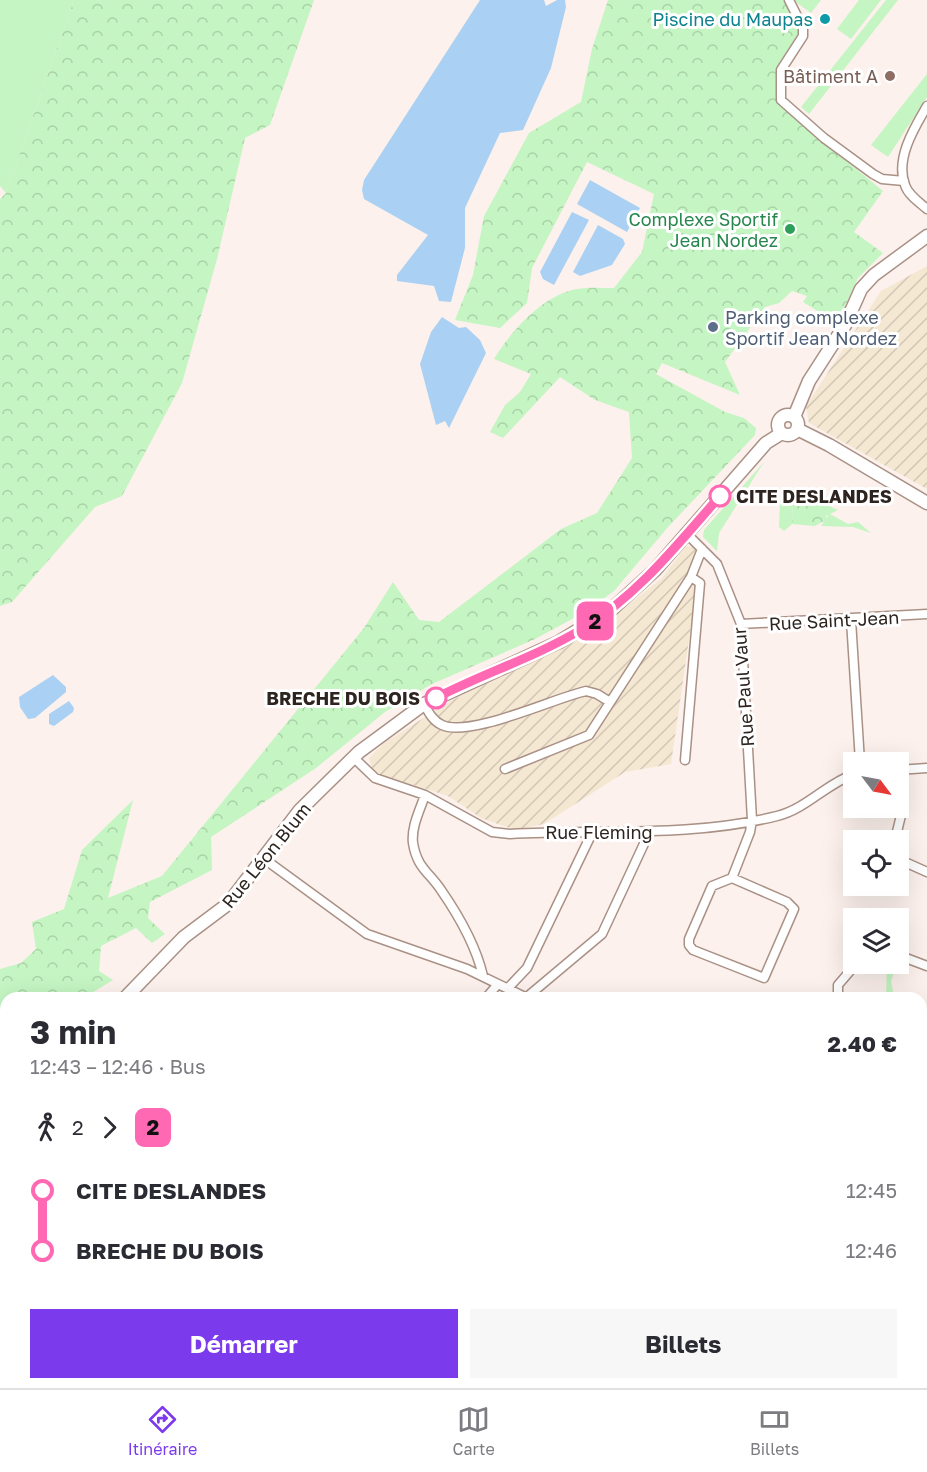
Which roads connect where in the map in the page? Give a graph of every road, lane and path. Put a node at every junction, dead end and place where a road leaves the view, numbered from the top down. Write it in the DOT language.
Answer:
graph roads {
  1 [pos="789,0"];
  2 [pos="927,106"];
  3 [pos="904,181"];
  4 [pos="927,209"];
  5 [pos="927,236"];
  6 [pos="794,417"];
  7 [pos="797,429"];
  8 [pos="782,433"];
  9 [pos="927,503"];
  10 [pos="687,534"];
  11 [pos="702,549"];
  12 [pos="691,577"];
  13 [pos="927,614"];
  14 [pos="851,620"];
  15 [pos="741,624"];
  16 [pos="610,702"];
  17 [pos="424,705"];
  18 [pos="859,752"];
  19 [pos="353,758"];
  20 [pos="685,760"];
  21 [pos="927,768"];
  22 [pos="505,769"];
  23 [pos="909,769"];
  24 [pos="843,780"];
  25 [pos="425,795"];
  26 [pos="752,820"];
  27 [pos="592,833"];
  28 [pos="650,833"];
  29 [pos="263,858"];
  30 [pos="909,864"];
  31 [pos="927,872"];
  32 [pos="732,878"];
  33 [pos="909,959"];
  34 [pos="927,966"];
  35 [pos="848,974"];
  36 [pos="522,975"];
  37 [pos="483,976"];
  38 [pos="498,984"];
  39 [pos="540,986"];
  40 [pos="508,988"];
  41 [pos="131,992"];
  42 [pos="491,992"];
  43 [pos="516,992"];
  44 [pos="533,992"];
  45 [pos="838,992"];
  1 -- 3 [label="street"];
  2 -- 3 [label="street"];
  3 -- 4 [label="street"];
  5 -- 6 [label="street"];
  6 -- 7 [label="street"];
  6 -- 8 [label="street"];
  7 -- 8 [label="street"];
  7 -- 9 [label="street"];
  8 -- 10 [label="street, Rue Léon Blum"];
  10 -- 11 [label="street, Rue Paul Vaur"];
  10 -- 17 [label="street, Rue Léon Blum"];
  11 -- 12 [label="street"];
  11 -- 15 [label="street, Rue Paul Vaur"];
  12 -- 16 [label="street"];
  12 -- 20 [label="street"];
  13 -- 14 [label="street, Rue Saint-Jean"];
  14 -- 15 [label="street, Rue Saint-Jean"];
  14 -- 18 [label="street"];
  15 -- 26 [label="street, Rue Paul Vaur"];
  16 -- 17 [label="street"];
  16 -- 22 [label="street"];
  17 -- 19 [label="street, Rue Léon Blum"];
  19 -- 25 [label="street, Rue Fleming"];
  19 -- 29 [label="street, Rue Léon Blum"];
  21 -- 23 [label="street"];
  24 -- 26 [label="street, Rue Fleming"];
  25 -- 27 [label="street, Rue Fleming"];
  25 -- 37 [label="street"];
  26 -- 28 [label="street, Rue Fleming"];
  26 -- 32 [label="street, Rue Paul Vaur"];
  27 -- 28 [label="street, Rue Fleming"];
  27 -- 36 [label="street"];
  28 -- 39 [label="street"];
  29 -- 37 [label="street"];
  29 -- 41 [label="street, Rue Léon Blum"];
  30 -- 31 [label="street"];
  32 -- 32 [label="street"];
  33 -- 34 [label="street"];
  35 -- 45 [label="street"];
  36 -- 39 [label="street"];
  36 -- 40 [label="street"];
  37 -- 38 [label="street"];
  38 -- 40 [label="street"];
  38 -- 42 [label="street"];
  39 -- 44 [label="street"];
  40 -- 43 [label="street"];
}
